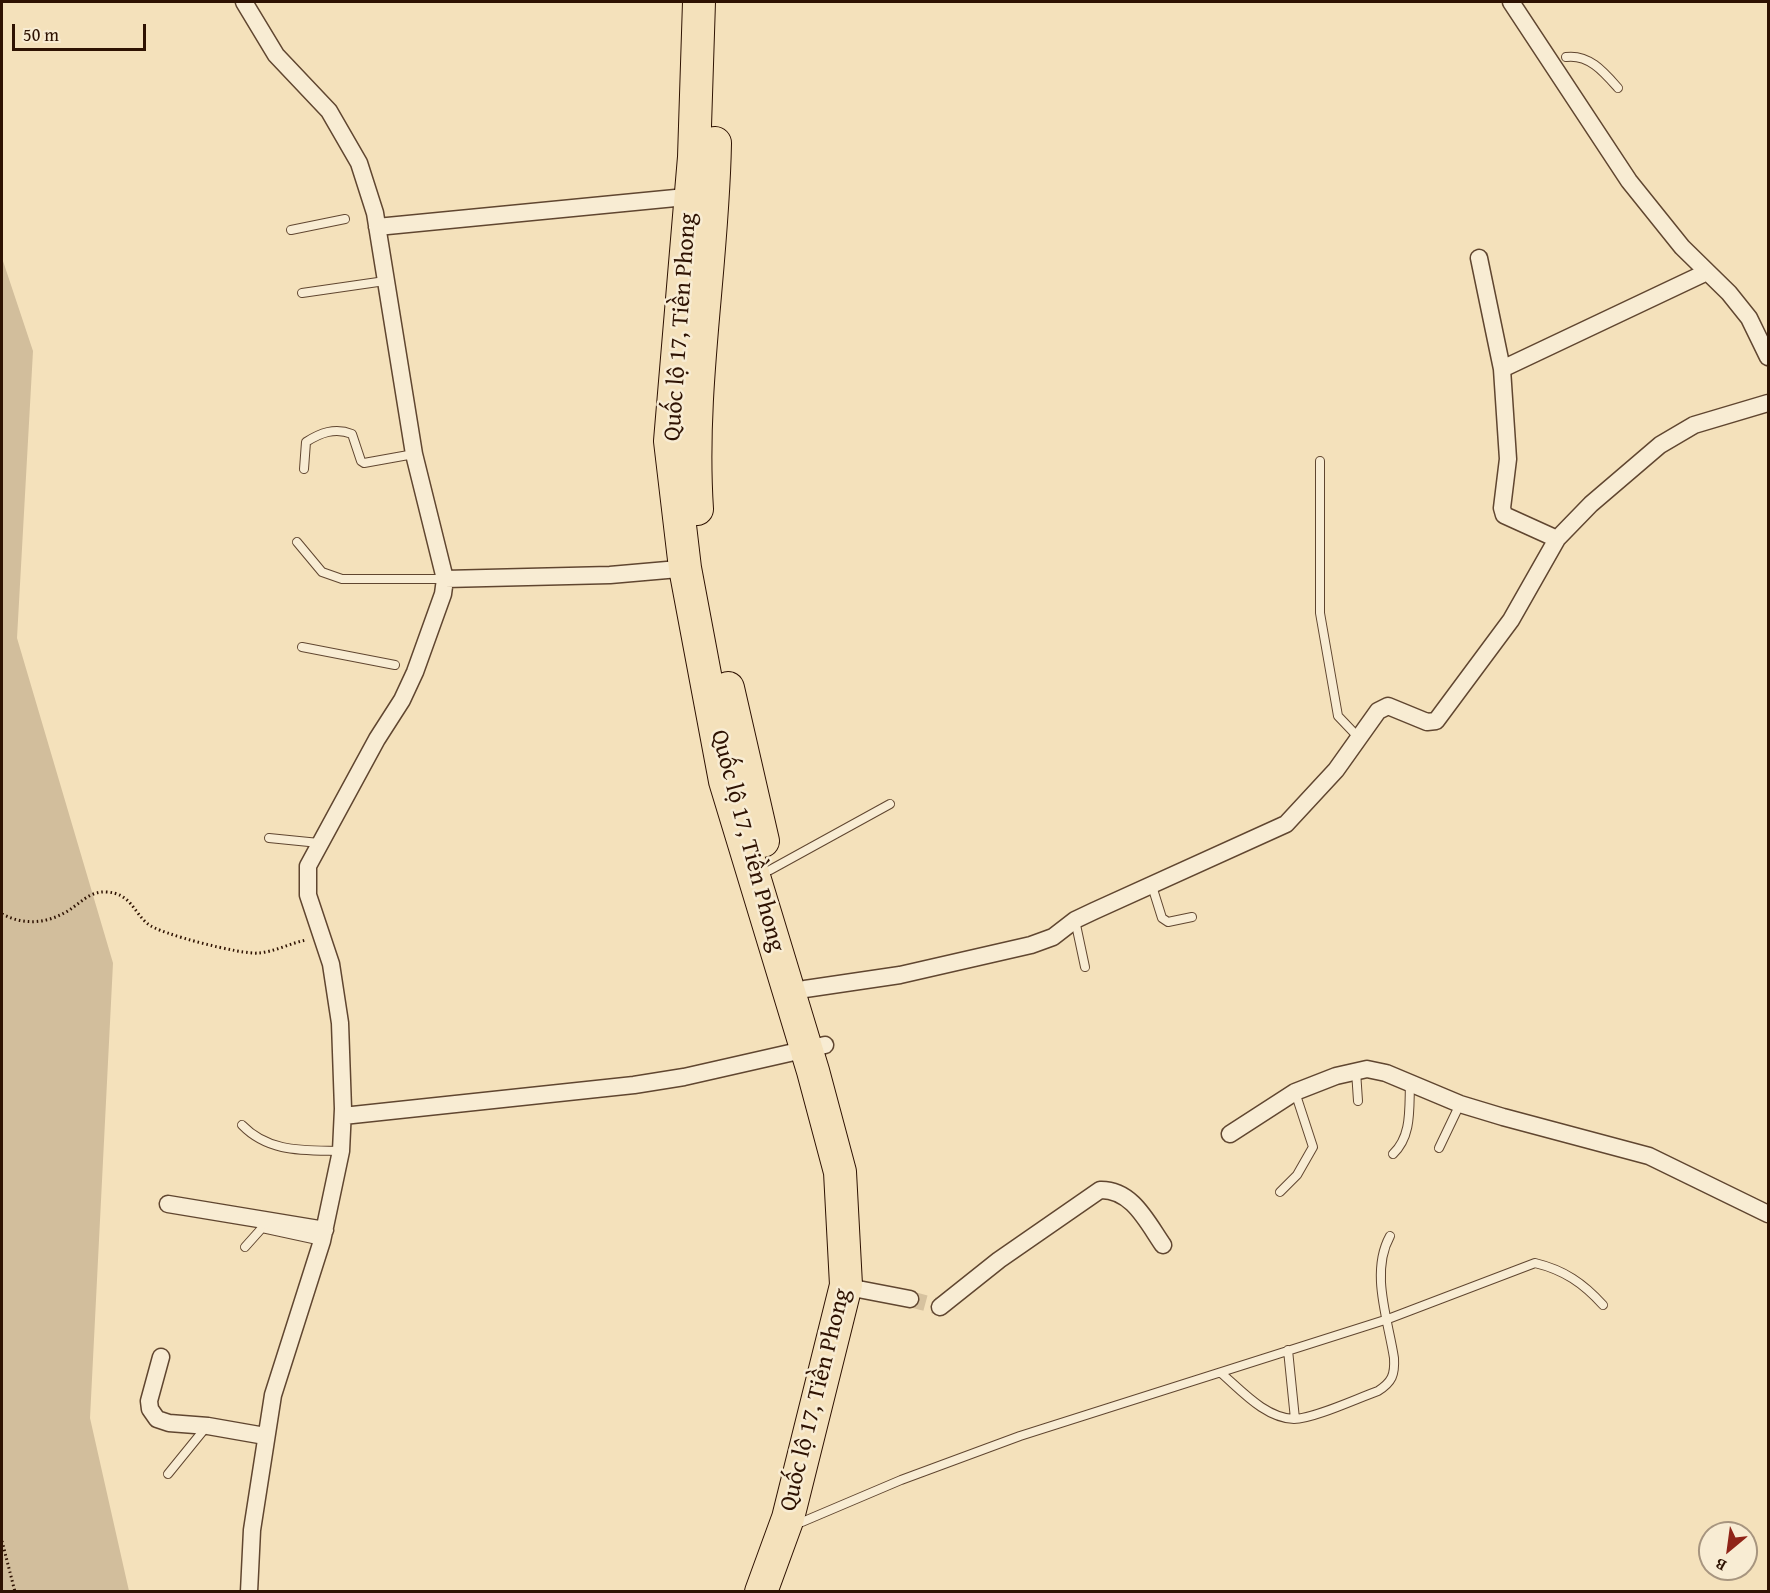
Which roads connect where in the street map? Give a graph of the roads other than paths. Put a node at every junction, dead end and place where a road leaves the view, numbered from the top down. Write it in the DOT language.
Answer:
graph roads {
  1 [pos="244,2"];
  2 [pos="699,2"];
  3 [pos="718,2"];
  4 [pos="1511,2"];
  5 [pos="1560,61"];
  6 [pos="1618,88"];
  7 [pos="703,196"];
  8 [pos="373,218"];
  9 [pos="345,219"];
  10 [pos="291,230"];
  11 [pos="1479,258"];
  12 [pos="1707,272"];
  13 [pos="385,281"];
  14 [pos="302,293"];
  15 [pos="1768,357"];
  16 [pos="1502,369"];
  17 [pos="1768,403"];
  18 [pos="414,454"];
  19 [pos="1320,461"];
  20 [pos="304,469"];
  21 [pos="1557,539"];
  22 [pos="297,542"];
  23 [pos="693,568"];
  24 [pos="445,579"];
  25 [pos="302,647"];
  26 [pos="395,665"];
  27 [pos="1359,738"];
  28 [pos="890,804"];
  29 [pos="269,838"];
  30 [pos="319,843"];
  31 [pos="770,870"];
  32 [pos="1152,886"];
  33 [pos="1192,917"];
  34 [pos="1075,920"];
  35 [pos="1085,968"];
  36 [pos="805,989"];
  37 [pos="815,1047"];
  38 [pos="1356,1071"];
  39 [pos="1410,1084"];
  40 [pos="1295,1092"];
  41 [pos="1358,1101"];
  42 [pos="1460,1104"];
  43 [pos="343,1116"];
  44 [pos="242,1125"];
  45 [pos="1230,1134"];
  46 [pos="1439,1148"];
  47 [pos="341,1151"];
  48 [pos="1393,1154"];
  49 [pos="1280,1192"];
  50 [pos="168,1204"];
  51 [pos="1768,1214"];
  52 [pos="323,1235"];
  53 [pos="1390,1236"];
  54 [pos="1163,1245"];
  55 [pos="245,1247"];
  56 [pos="858,1289"];
  57 [pos="910,1299"];
  58 [pos="1603,1305"];
  59 [pos="940,1306"];
  60 [pos="1388,1319"];
  61 [pos="1288,1350"];
  62 [pos="161,1357"];
  63 [pos="1221,1373"];
  64 [pos="1295,1419"];
  65 [pos="208,1426"];
  66 [pos="265,1436"];
  67 [pos="168,1474"];
  68 [pos="802,1522"];
  69 [pos="249,1592"];
  70 [pos="761,1592"];
  71 [pos="778,1592"];
  1 -- 8 [label="street"];
  2 -- 7 [label="highway, Quốc lộ 17, Tiền Phong"];
  3 -- 7 [label="highway, Quốc lộ 17, Tiền Phong"];
  4 -- 5 [label="street"];
  5 -- 6 [label="lane"];
  5 -- 12 [label="street"];
  7 -- 8 [label="street"];
  7 -- 23 [label="highway, Quốc lộ 17, Tiền Phong"];
  8 -- 13 [label="street"];
  9 -- 10 [label="lane"];
  11 -- 16 [label="street"];
  12 -- 15 [label="street"];
  12 -- 16 [label="street"];
  13 -- 14 [label="lane"];
  13 -- 18 [label="street"];
  16 -- 21 [label="street"];
  17 -- 21 [label="street"];
  18 -- 20 [label="lane"];
  18 -- 24 [label="street"];
  19 -- 27 [label="lane"];
  21 -- 27 [label="street"];
  22 -- 24 [label="lane"];
  23 -- 24 [label="street"];
  23 -- 31 [label="highway, Quốc lộ 17, Tiền Phong"];
  23 -- 37 [label="highway, Quốc lộ 17, Tiền Phong"];
  24 -- 30 [label="street"];
  25 -- 26 [label="lane"];
  27 -- 32 [label="street"];
  28 -- 31 [label="lane"];
  29 -- 30 [label="lane"];
  30 -- 43 [label="street"];
  31 -- 36 [label="highway, Quốc lộ 17, Tiền Phong"];
  32 -- 33 [label="lane"];
  32 -- 34 [label="street"];
  34 -- 35 [label="lane"];
  34 -- 36 [label="street"];
  36 -- 37 [label="highway, Quốc lộ 17, Tiền Phong"];
  37 -- 43 [label="street"];
  37 -- 56 [label="highway, Quốc lộ 17, Tiền Phong"];
  37 -- 70 [label="highway, Quốc lộ 17, Tiền Phong"];
  38 -- 39 [label="street"];
  38 -- 40 [label="street"];
  38 -- 41 [label="lane"];
  39 -- 42 [label="street"];
  39 -- 48 [label="lane"];
  40 -- 45 [label="street"];
  40 -- 49 [label="lane"];
  42 -- 46 [label="lane"];
  42 -- 51 [label="street"];
  43 -- 47 [label="street"];
  44 -- 47 [label="lane"];
  47 -- 52 [label="street"];
  50 -- 52 [label="street"];
  52 -- 55 [label="lane"];
  52 -- 66 [label="street"];
  53 -- 60 [label="lane"];
  54 -- 59 [label="street"];
  56 -- 57 [label="street"];
  56 -- 68 [label="highway, Quốc lộ 17, Tiền Phong"];
  58 -- 60 [label="lane"];
  60 -- 61 [label="lane"];
  60 -- 64 [label="lane"];
  61 -- 63 [label="lane"];
  61 -- 64 [label="lane"];
  62 -- 65 [label="street"];
  63 -- 64 [label="lane"];
  63 -- 68 [label="lane"];
  65 -- 66 [label="street"];
  65 -- 67 [label="lane"];
  66 -- 69 [label="street"];
  68 -- 71 [label="highway, Quốc lộ 17, Tiền Phong"];
}
